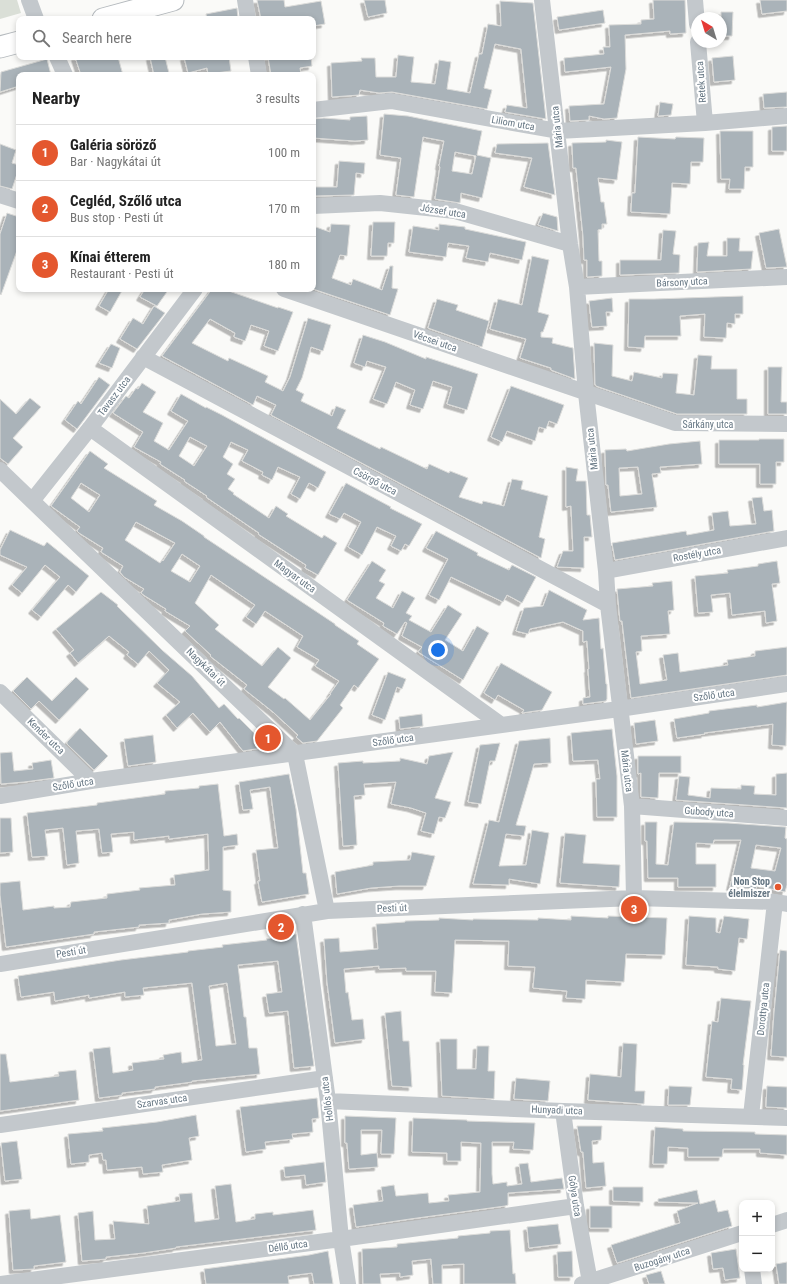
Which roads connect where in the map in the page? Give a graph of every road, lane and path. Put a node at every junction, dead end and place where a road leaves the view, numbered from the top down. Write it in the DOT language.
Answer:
graph roads {
  1 [pos="29,0"];
  2 [pos="173,0"];
  3 [pos="245,0"];
  4 [pos="542,0"];
  5 [pos="695,0"];
  6 [pos="696,12"];
  7 [pos="35,16"];
  8 [pos="114,16"];
  9 [pos="248,16"];
  10 [pos="16,43"];
  11 [pos="0,47"];
  12 [pos="698,48"];
  13 [pos="58,60"];
  14 [pos="256,60"];
  15 [pos="64,72"];
  16 [pos="258,72"];
  17 [pos="316,110"];
  18 [pos="787,116"];
  19 [pos="704,123"];
  20 [pos="558,131"];
  21 [pos="0,195"];
  22 [pos="16,200"];
  23 [pos="316,206"];
  24 [pos="570,244"];
  25 [pos="787,277"];
  26 [pos="577,287"];
  27 [pos="193,292"];
  28 [pos="293,292"];
  29 [pos="143,357"];
  30 [pos="586,393"];
  31 [pos="787,424"];
  32 [pos="90,428"];
  33 [pos="0,470"];
  34 [pos="32,501"];
  35 [pos="787,538"];
  36 [pos="606,571"];
  37 [pos="608,605"];
  38 [pos="787,684"];
  39 [pos="0,692"];
  40 [pos="620,709"];
  41 [pos="500,724"];
  42 [pos="295,754"];
  43 [pos="91,781"];
  44 [pos="0,796"];
  45 [pos="632,806"];
  46 [pos="787,818"];
  47 [pos="634,898"];
  48 [pos="782,903"];
  49 [pos="327,911"];
  50 [pos="303,914"];
  51 [pos="0,964"];
  52 [pos="325,1078"];
  53 [pos="328,1101"];
  54 [pos="562,1111"];
  55 [pos="751,1116"];
  56 [pos="787,1118"];
  57 [pos="0,1125"];
  58 [pos="576,1206"];
  59 [pos="787,1220"];
  60 [pos="775,1224"];
  61 [pos="739,1234"];
  62 [pos="341,1238"];
  63 [pos="752,1272"];
  64 [pos="586,1283"];
  65 [pos="0,1284"];
  66 [pos="348,1284"];
  67 [pos="754,1284"];
  1 -- 7 [label="street"];
  2 -- 8 [label="main road"];
  3 -- 9 [label="street"];
  4 -- 20 [label="street, Mária utca"];
  5 -- 6 [label="street"];
  10 -- 11 [label="main road"];
  12 -- 19 [label="street, Retek utca"];
  13 -- 15 [label="street"];
  14 -- 16 [label="street"];
  17 -- 20 [label="street, Liliom utca"];
  18 -- 19 [label="street, Liliom utca"];
  19 -- 20 [label="street, Liliom utca"];
  20 -- 24 [label="street, Mária utca"];
  21 -- 22 [label="street"];
  23 -- 24 [label="street, József utca"];
  24 -- 26 [label="street, Mária utca"];
  25 -- 26 [label="street, Bársony utca"];
  26 -- 30 [label="street, Mária utca"];
  27 -- 29 [label="street, Tavasz utca"];
  28 -- 30 [label="street, Vécsei utca"];
  29 -- 32 [label="street, Tavasz utca"];
  29 -- 37 [label="street, Csörgő utca"];
  30 -- 31 [label="street, Sárkány utca"];
  30 -- 36 [label="street, Mária utca"];
  32 -- 34 [label="street, Tavasz utca"];
  32 -- 41 [label="street, Magyar utca"];
  33 -- 34 [label="street, Nagykátai út"];
  34 -- 42 [label="street, Nagykátai út"];
  35 -- 36 [label="street, Rostély utca"];
  36 -- 37 [label="street, Mária utca"];
  37 -- 40 [label="street, Mária utca"];
  38 -- 40 [label="street, Szőlő utca"];
  39 -- 43 [label="street, Kender utca"];
  40 -- 41 [label="street, Szőlő utca"];
  40 -- 45 [label="street, Mária utca"];
  41 -- 42 [label="street, Szőlő utca"];
  42 -- 43 [label="street, Szőlő utca"];
  42 -- 49 [label="street"];
  43 -- 44 [label="street, Szőlő utca"];
  45 -- 46 [label="street, Gubody utca"];
  45 -- 47 [label="street, Mária utca"];
  47 -- 48 [label="street, Pesti út"];
  47 -- 49 [label="street, Pesti út"];
  48 -- 55 [label="street, Dorottya utca"];
  49 -- 50 [label="street, Pesti út"];
  50 -- 51 [label="street, Pesti út"];
  50 -- 52 [label="street, Hollós utca"];
  52 -- 53 [label="street, Hollós utca"];
  52 -- 57 [label="street, Szarvas utca"];
  53 -- 54 [label="street, Hunyadi utca"];
  53 -- 62 [label="street, Hollós utca"];
  54 -- 55 [label="street, Hunyadi utca"];
  54 -- 58 [label="street, Gólya utca"];
  55 -- 56 [label="street, Hunyadi utca"];
  58 -- 62 [label="street, Déllő utca"];
  58 -- 64 [label="street, Gólya utca"];
  59 -- 60 [label="street"];
  61 -- 64 [label="street, Buzogány utca"];
  62 -- 65 [label="street, Déllő utca"];
  62 -- 66 [label="street, Hollós utca"];
  63 -- 67 [label="street"];
}
